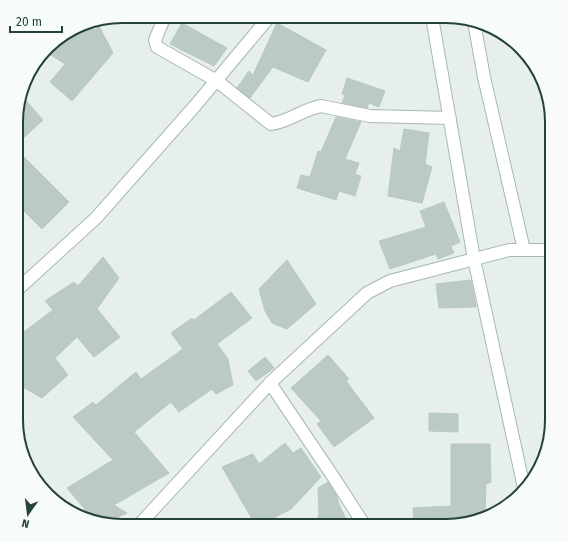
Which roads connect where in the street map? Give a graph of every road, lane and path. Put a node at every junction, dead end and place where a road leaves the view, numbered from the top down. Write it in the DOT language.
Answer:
graph roads {
  1 [pos="162,23"];
  2 [pos="264,23"];
  3 [pos="433,23"];
  4 [pos="475,28"];
  5 [pos="216,81"];
  6 [pos="450,118"];
  7 [pos="524,250"];
  8 [pos="545,250"];
  9 [pos="474,259"];
  10 [pos="23,285"];
  11 [pos="270,383"];
  12 [pos="523,482"];
  13 [pos="144,519"];
  14 [pos="360,519"];
  1 -- 5 [label="street"];
  2 -- 5 [label="street"];
  3 -- 6 [label="street"];
  4 -- 7 [label="street"];
  5 -- 6 [label="street"];
  5 -- 10 [label="street"];
  6 -- 9 [label="street"];
  7 -- 8 [label="street"];
  7 -- 9 [label="street"];
  9 -- 11 [label="street"];
  9 -- 12 [label="street"];
  11 -- 13 [label="street"];
  11 -- 14 [label="street"];
}
